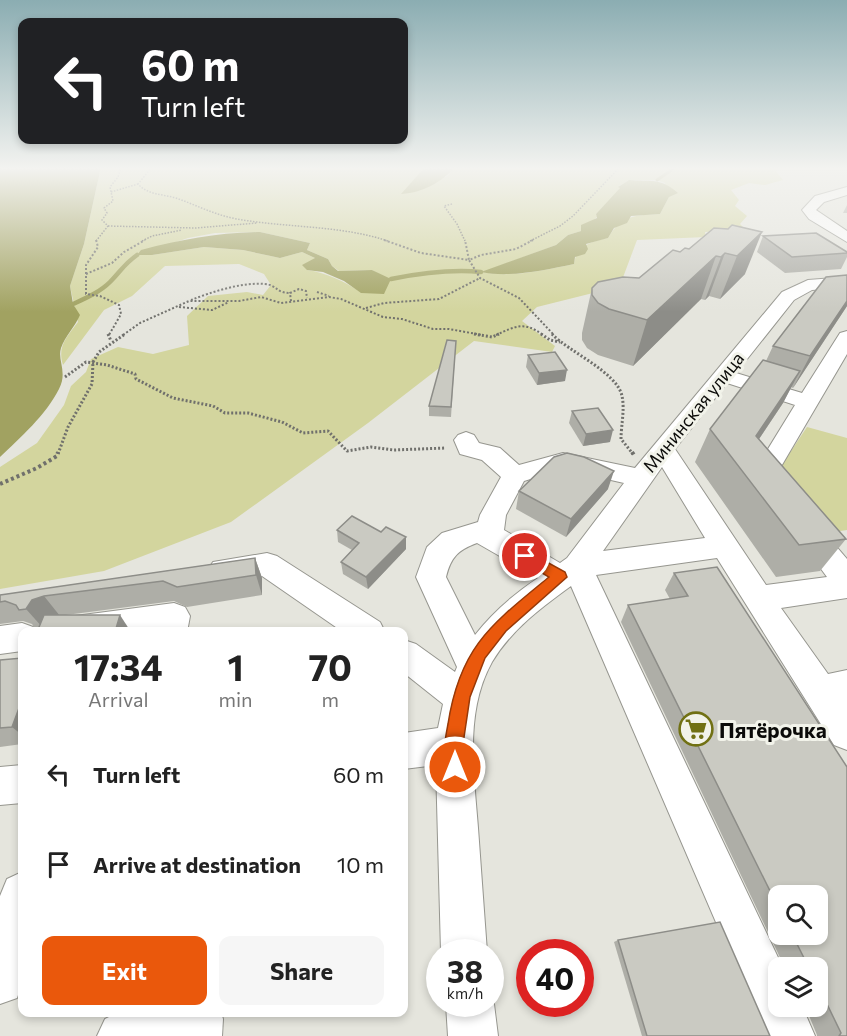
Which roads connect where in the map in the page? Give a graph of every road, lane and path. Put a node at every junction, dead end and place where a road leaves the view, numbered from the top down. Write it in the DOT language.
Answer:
graph roads {
  1 [pos="105,215"];
  2 [pos="225,215"];
  3 [pos="453,215"];
  4 [pos="574,215"];
  5 [pos="815,215"];
  6 [pos="831,215"];
  7 [pos="268,222"];
  8 [pos="825,225"];
  9 [pos="108,226"];
  10 [pos="195,228"];
  11 [pos="847,238"];
  12 [pos="469,260"];
  13 [pos="86,274"];
  14 [pos="480,278"];
  15 [pos="847,282"];
  16 [pos="317,292"];
  17 [pos="290,293"];
  18 [pos="308,297"];
  19 [pos="329,297"];
  20 [pos="189,301"];
  21 [pos="291,301"];
  22 [pos="229,302"];
  23 [pos="178,307"];
  24 [pos="365,308"];
  25 [pos="847,337"];
  26 [pos="111,342"];
  27 [pos="560,342"];
  28 [pos="93,362"];
  29 [pos="722,375"];
  30 [pos="65,376"];
  31 [pos="808,402"];
  32 [pos="467,444"];
  33 [pos="650,465"];
  34 [pos="515,475"];
  35 [pos="0,484"];
  36 [pos="490,535"];
  37 [pos="725,546"];
  38 [pos="568,571"];
  39 [pos="197,574"];
  40 [pos="847,580"];
  41 [pos="847,586"];
  42 [pos="758,599"];
  43 [pos="96,627"];
  44 [pos="172,627"];
  45 [pos="362,627"];
  46 [pos="18,638"];
  47 [pos="0,640"];
  48 [pos="408,656"];
  49 [pos="467,681"];
  50 [pos="833,688"];
  51 [pos="847,732"];
  52 [pos="454,744"];
  53 [pos="408,750"];
  54 [pos="18,784"];
  55 [pos="0,786"];
  56 [pos="18,910"];
  57 [pos="463,939"];
  58 [pos="0,981"];
  59 [pos="471,1017"];
  60 [pos="122,1036"];
  61 [pos="197,1036"];
  62 [pos="473,1036"];
  63 [pos="790,1036"];
  1 -- 9 [label="path"];
  2 -- 7 [label="path"];
  3 -- 12 [label="path"];
  4 -- 12 [label="path"];
  5 -- 8 [label="street"];
  6 -- 8 [label="street"];
  7 -- 10 [label="path"];
  7 -- 12 [label="path"];
  8 -- 11 [label="street"];
  9 -- 10 [label="path"];
  9 -- 13 [label="path"];
  10 -- 13 [label="path"];
  12 -- 14 [label="path"];
  13 -- 26 [label="path"];
  14 -- 24 [label="path"];
  14 -- 27 [label="path"];
  15 -- 29 [label="street, Мининская улица"];
  16 -- 19 [label="path"];
  17 -- 18 [label="path"];
  17 -- 20 [label="path"];
  17 -- 21 [label="path"];
  19 -- 21 [label="path"];
  19 -- 24 [label="path"];
  20 -- 22 [label="path"];
  20 -- 23 [label="path"];
  21 -- 22 [label="path"];
  22 -- 23 [label="path"];
  23 -- 26 [label="path"];
  24 -- 27 [label="path"];
  25 -- 31 [label="street"];
  26 -- 28 [label="path"];
  27 -- 33 [label="path"];
  28 -- 30 [label="path"];
  28 -- 32 [label="path"];
  28 -- 35 [label="path"];
  29 -- 31 [label="street"];
  29 -- 33 [label="street, Мининская улица"];
  31 -- 40 [label="street"];
  32 -- 34 [label="street"];
  33 -- 34 [label="street"];
  33 -- 37 [label="street"];
  33 -- 38 [label="street, Мининская улица"];
  34 -- 36 [label="street"];
  36 -- 38 [label="street"];
  36 -- 49 [label="street"];
  37 -- 38 [label="street"];
  37 -- 42 [label="street"];
  38 -- 49 [label="street, Мининская улица"];
  38 -- 63 [label="street"];
  39 -- 45 [label="street"];
  41 -- 42 [label="street"];
  42 -- 50 [label="street"];
  43 -- 44 [label="street"];
  46 -- 47 [label="street"];
  48 -- 49 [label="street"];
  49 -- 52 [label="street"];
  50 -- 51 [label="street"];
  52 -- 53 [label="street"];
  52 -- 57 [label="street"];
  54 -- 55 [label="street"];
  56 -- 58 [label="street"];
  59 -- 62 [label="street"];
  60 -- 61 [label="street"];
}
